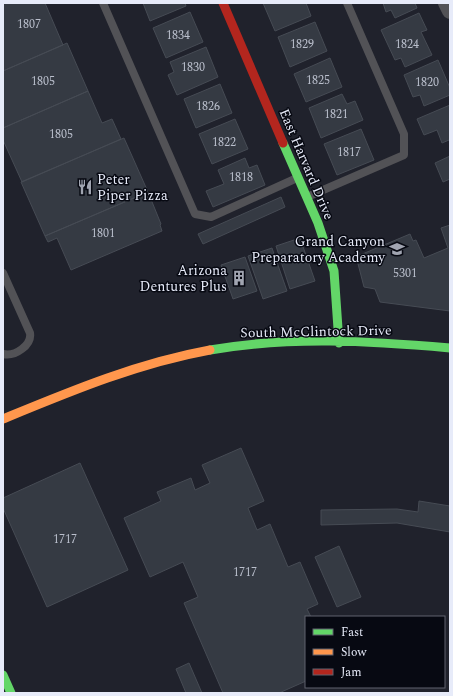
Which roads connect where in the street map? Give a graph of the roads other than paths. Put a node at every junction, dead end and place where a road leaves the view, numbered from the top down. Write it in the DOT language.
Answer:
graph roads {
  1 [pos="103,3"];
  2 [pos="223,3"];
  3 [pos="347,3"];
  4 [pos="446,3"];
  5 [pos="450,11"];
  6 [pos="298,178"];
  7 [pos="306,197"];
  8 [pos="3,272"];
  9 [pos="339,343"];
  10 [pos="450,348"];
  11 [pos="3,354"];
  12 [pos="3,419"];
  13 [pos="3,675"];
  14 [pos="10,693"];
  1 -- 6 [label="lane"];
  2 -- 6 [label="main road, East Harvard Drive"];
  3 -- 7 [label="lane"];
  4 -- 5 [label="street"];
  6 -- 7 [label="main road, East Harvard Drive"];
  7 -- 9 [label="main road, East Harvard Drive"];
  8 -- 11 [label="lane"];
  9 -- 10 [label="main road, South McClintock Drive"];
  9 -- 12 [label="main road, South McClintock Drive"];
  13 -- 14 [label="main road"];
}
